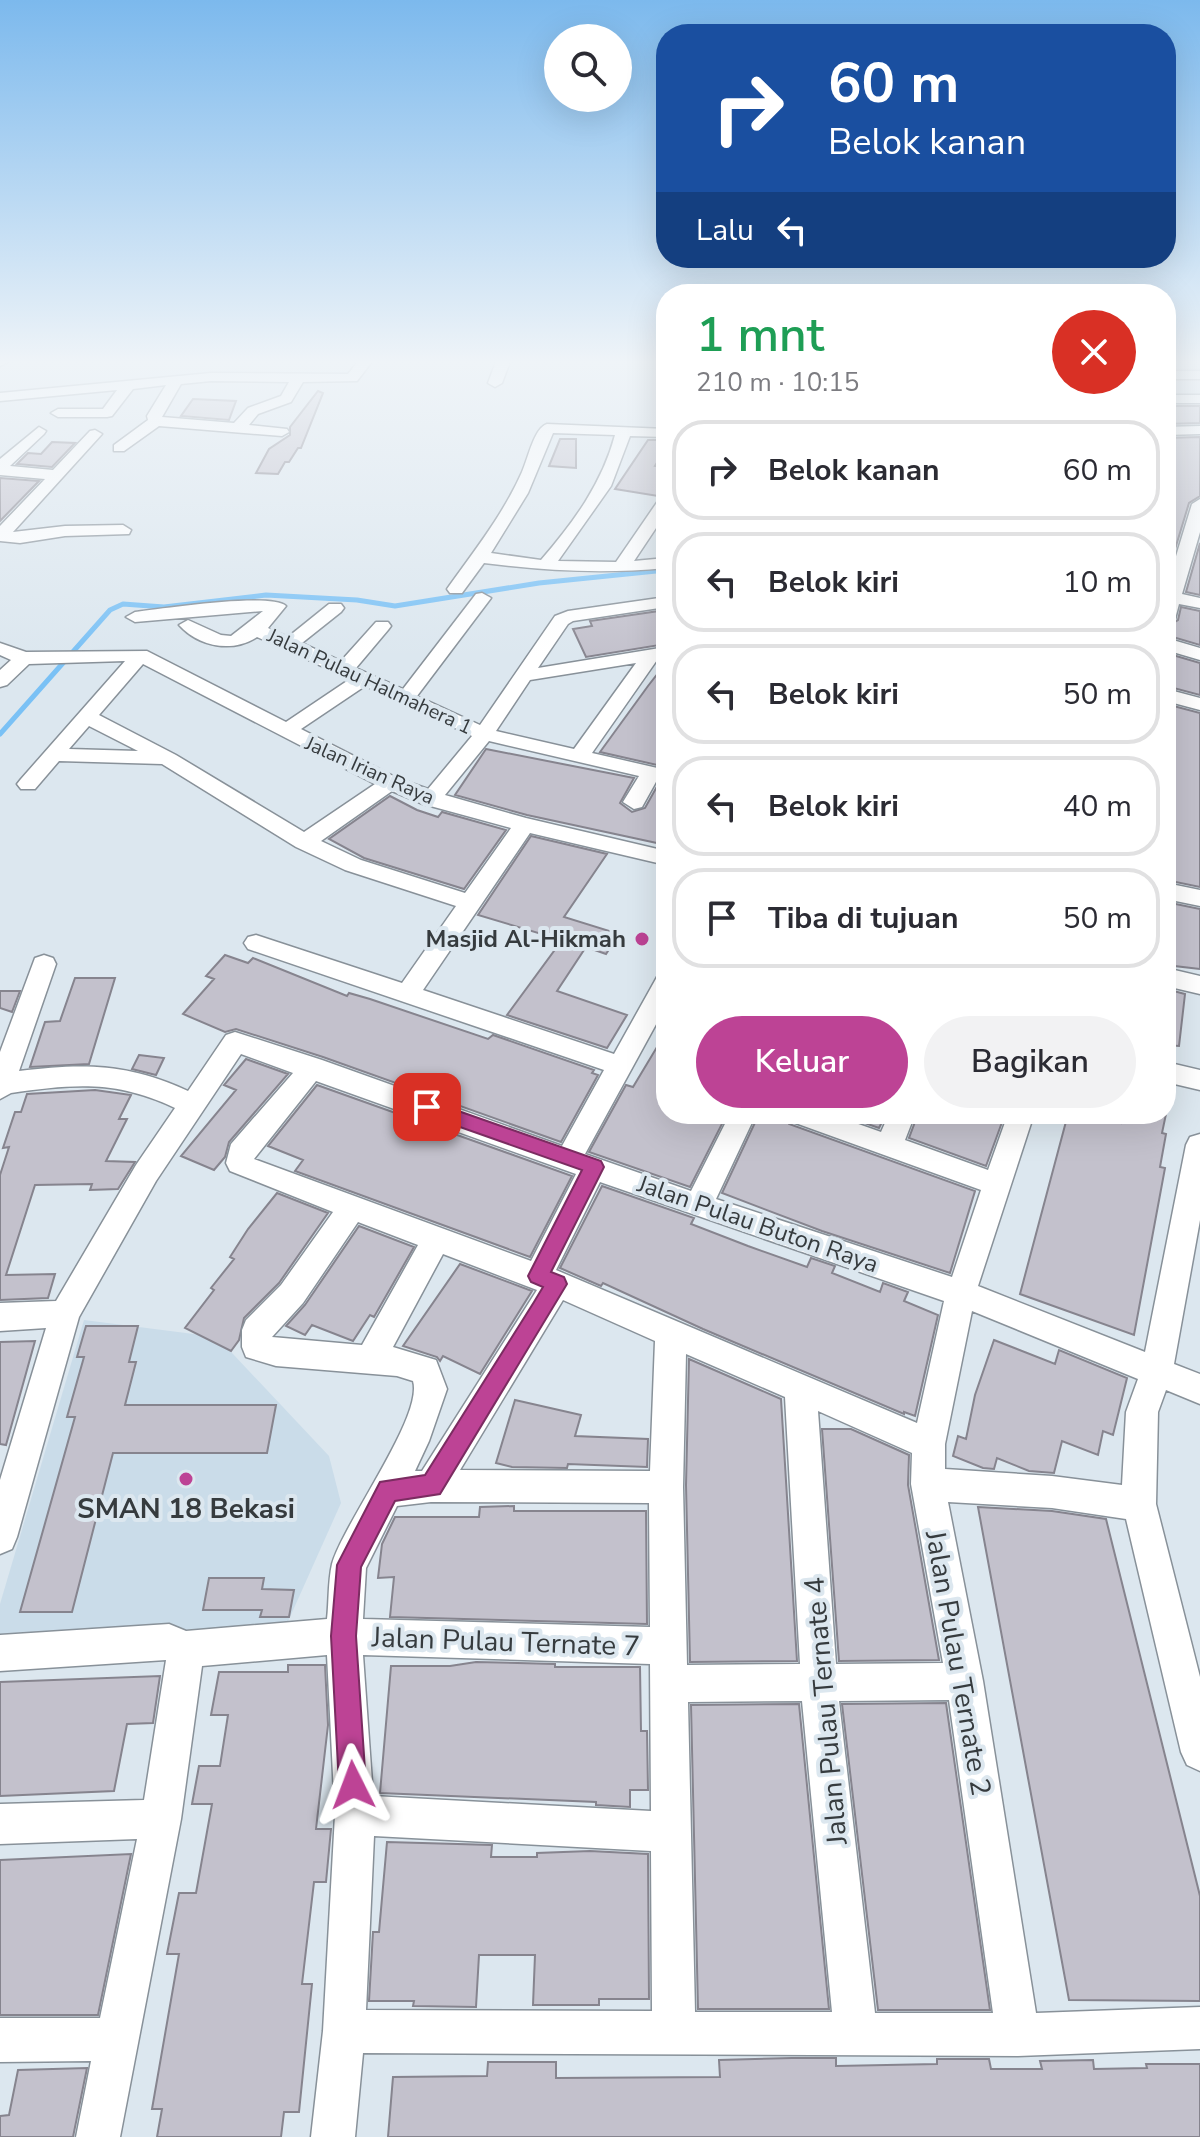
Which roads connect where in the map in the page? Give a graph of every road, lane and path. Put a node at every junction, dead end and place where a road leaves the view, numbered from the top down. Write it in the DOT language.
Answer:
graph roads {
  1 [pos="71,459"];
  2 [pos="536,459"];
  3 [pos="618,459"];
  4 [pos="0,469"];
  5 [pos="55,475"];
  6 [pos="1200,504"];
  7 [pos="656,516"];
  8 [pos="123,530"];
  9 [pos="1,535"];
  10 [pos="481,557"];
  11 [pos="545,566"];
  12 [pos="621,567"];
  13 [pos="1176,575"];
  14 [pos="654,584"];
  15 [pos="456,589"];
  16 [pos="482,598"];
  17 [pos="1176,598"];
  18 [pos="1200,603"];
  19 [pos="335,608"];
  20 [pos="135,617"];
  21 [pos="188,625"];
  22 [pos="382,626"];
  23 [pos="256,629"];
  24 [pos="290,644"];
  25 [pos="1176,647"];
  26 [pos="0,649"];
  27 [pos="656,654"];
  28 [pos="1200,654"];
  29 [pos="140,655"];
  30 [pos="656,657"];
  31 [pos="24,658"];
  32 [pos="345,669"];
  33 [pos="521,676"];
  34 [pos="365,678"];
  35 [pos="0,681"];
  36 [pos="406,698"];
  37 [pos="1176,698"];
  38 [pos="1200,704"];
  39 [pos="86,716"];
  40 [pos="285,731"];
  41 [pos="484,734"];
  42 [pos="56,755"];
  43 [pos="579,756"];
  44 [pos="169,759"];
  45 [pos="656,773"];
  46 [pos="656,777"];
  47 [pos="390,783"];
  48 [pos="28,784"];
  49 [pos="431,799"];
  50 [pos="634,802"];
  51 [pos="524,825"];
  52 [pos="304,842"];
  53 [pos="656,856"];
  54 [pos="1176,893"];
  55 [pos="1200,898"];
  56 [pos="469,902"];
  57 [pos="256,943"];
  58 [pos="44,964"];
  59 [pos="1176,979"];
  60 [pos="1200,985"];
  61 [pos="407,995"];
  62 [pos="656,1001"];
  63 [pos="621,1066"];
  64 [pos="313,1067"];
  65 [pos="1176,1074"];
  66 [pos="1200,1080"];
  67 [pos="1,1086"];
  68 [pos="191,1104"];
  69 [pos="738,1124"];
  70 [pos="826,1124"];
  71 [pos="898,1124"];
  72 [pos="1017,1124"];
  73 [pos="1200,1145"];
  74 [pos="888,1147"];
  75 [pos="582,1162"];
  76 [pos="996,1184"];
  77 [pos="1196,1192"];
  78 [pos="698,1205"];
  79 [pos="353,1207"];
  80 [pos="437,1237"];
  81 [pos="547,1280"];
  82 [pos="961,1293"];
  83 [pos="65,1314"];
  84 [pos="0,1317"];
  85 [pos="671,1331"];
  86 [pos="371,1359"];
  87 [pos="1157,1370"];
  88 [pos="800,1387"];
  89 [pos="1200,1389"];
  90 [pos="929,1444"];
  91 [pos="928,1484"];
  92 [pos="431,1486"];
  93 [pos="666,1487"];
  94 [pos="389,1490"];
  95 [pos="1139,1504"];
  96 [pos="0,1537"];
  97 [pos="344,1636"];
  98 [pos="668,1646"];
  99 [pos="186,1649"];
  100 [pos="0,1653"];
  101 [pos="965,1681"];
  102 [pos="819,1683"];
  103 [pos="669,1684"];
  104 [pos="1200,1752"];
  105 [pos="355,1815"];
  106 [pos="161,1819"];
  107 [pos="0,1824"];
  108 [pos="671,1832"];
  109 [pos="1200,2028"];
  110 [pos="344,2031"];
  111 [pos="674,2033"];
  112 [pos="856,2034"];
  113 [pos="1018,2035"];
  114 [pos="119,2039"];
  115 [pos="0,2040"];
  116 [pos="98,2137"];
  117 [pos="333,2137"];
  1 -- 5 [label="street"];
  2 -- 10 [label="street"];
  3 -- 11 [label="street"];
  4 -- 5 [label="street"];
  5 -- 9 [label="street"];
  6 -- 13 [label="street"];
  7 -- 12 [label="street"];
  8 -- 9 [label="street"];
  10 -- 11 [label="street"];
  10 -- 15 [label="street"];
  11 -- 12 [label="street"];
  12 -- 14 [label="street"];
  14 -- 33 [label="street"];
  16 -- 36 [label="street"];
  17 -- 18 [label="street"];
  19 -- 24 [label="street"];
  20 -- 23 [label="street"];
  21 -- 23 [label="street"];
  22 -- 32 [label="street"];
  23 -- 24 [label="street, Jalan Pulau Halmahera 1"];
  24 -- 32 [label="street, Jalan Pulau Halmahera 1"];
  25 -- 28 [label="street"];
  26 -- 31 [label="street"];
  27 -- 33 [label="street"];
  29 -- 31 [label="street"];
  29 -- 39 [label="street"];
  29 -- 40 [label="street, Jalan Irian Raya"];
  30 -- 43 [label="street"];
  31 -- 35 [label="street"];
  32 -- 34 [label="street, Jalan Pulau Halmahera 1"];
  33 -- 41 [label="street"];
  34 -- 36 [label="street, Jalan Pulau Halmahera 1"];
  34 -- 40 [label="street"];
  36 -- 41 [label="street, Jalan Pulau Halmahera 1"];
  37 -- 38 [label="street"];
  39 -- 42 [label="street"];
  39 -- 44 [label="street"];
  40 -- 47 [label="street, Jalan Irian Raya"];
  41 -- 43 [label="street, Jalan Pulau Halmahera 1"];
  41 -- 49 [label="street"];
  42 -- 44 [label="street"];
  42 -- 48 [label="street"];
  43 -- 45 [label="street, Jalan Pulau Halmahera 1"];
  44 -- 52 [label="street"];
  46 -- 50 [label="street"];
  47 -- 49 [label="street, Jalan Irian Raya"];
  47 -- 52 [label="street"];
  49 -- 51 [label="street, Jalan Irian Raya"];
  51 -- 53 [label="street, Jalan Irian Raya"];
  51 -- 56 [label="street"];
  52 -- 56 [label="street"];
  54 -- 55 [label="street"];
  56 -- 61 [label="street"];
  57 -- 61 [label="street"];
  58 -- 67 [label="street"];
  59 -- 60 [label="street"];
  61 -- 63 [label="street"];
  62 -- 63 [label="street"];
  63 -- 75 [label="street"];
  64 -- 68 [label="street, Jalan Pulau Buton Raya"];
  64 -- 75 [label="street, Jalan Pulau Buton Raya"];
  64 -- 79 [label="street"];
  65 -- 66 [label="street"];
  67 -- 68 [label="street"];
  68 -- 83 [label="street"];
  69 -- 78 [label="street"];
  70 -- 74 [label="street"];
  71 -- 74 [label="street"];
  72 -- 76 [label="street, Jalan Pulau Ternate 2"];
  73 -- 77 [label="street"];
  74 -- 76 [label="street"];
  75 -- 78 [label="street, Jalan Pulau Buton Raya"];
  75 -- 81 [label="street"];
  76 -- 82 [label="street, Jalan Pulau Ternate 2"];
  77 -- 87 [label="street"];
  78 -- 82 [label="street, Jalan Pulau Buton Raya"];
  79 -- 80 [label="street"];
  79 -- 86 [label="street"];
  80 -- 81 [label="street"];
  80 -- 86 [label="street"];
  81 -- 85 [label="street"];
  81 -- 92 [label="street"];
  82 -- 87 [label="street, Jalan Pulau Buton Raya"];
  82 -- 90 [label="street, Jalan Pulau Ternate 2"];
  83 -- 84 [label="street"];
  83 -- 96 [label="street"];
  85 -- 88 [label="street"];
  85 -- 93 [label="street"];
  86 -- 94 [label="street"];
  87 -- 89 [label="street, Jalan Pulau Buton Raya"];
  87 -- 95 [label="street"];
  88 -- 90 [label="street"];
  88 -- 102 [label="street, Jalan Pulau Ternate 4"];
  90 -- 91 [label="street, Jalan Pulau Ternate 2"];
  91 -- 95 [label="street"];
  91 -- 101 [label="street, Jalan Pulau Ternate 2"];
  92 -- 93 [label="street"];
  92 -- 94 [label="street"];
  93 -- 98 [label="street"];
  94 -- 97 [label="street"];
  95 -- 104 [label="street"];
  97 -- 98 [label="street, Jalan Pulau Ternate 7"];
  97 -- 99 [label="street, Jalan Pulau Ternate 7"];
  97 -- 105 [label="street"];
  98 -- 103 [label="street"];
  99 -- 100 [label="street, Jalan Pulau Ternate 7"];
  99 -- 106 [label="street"];
  101 -- 102 [label="street"];
  101 -- 113 [label="street, Jalan Pulau Ternate 2"];
  102 -- 103 [label="street"];
  102 -- 112 [label="street, Jalan Pulau Ternate 4"];
  103 -- 108 [label="street"];
  105 -- 108 [label="street"];
  105 -- 110 [label="street"];
  106 -- 107 [label="street"];
  106 -- 114 [label="street"];
  108 -- 111 [label="street"];
  109 -- 113 [label="street"];
  110 -- 111 [label="street"];
  110 -- 117 [label="street"];
  111 -- 112 [label="street"];
  112 -- 113 [label="street"];
  114 -- 115 [label="street"];
  114 -- 116 [label="street"];
}
